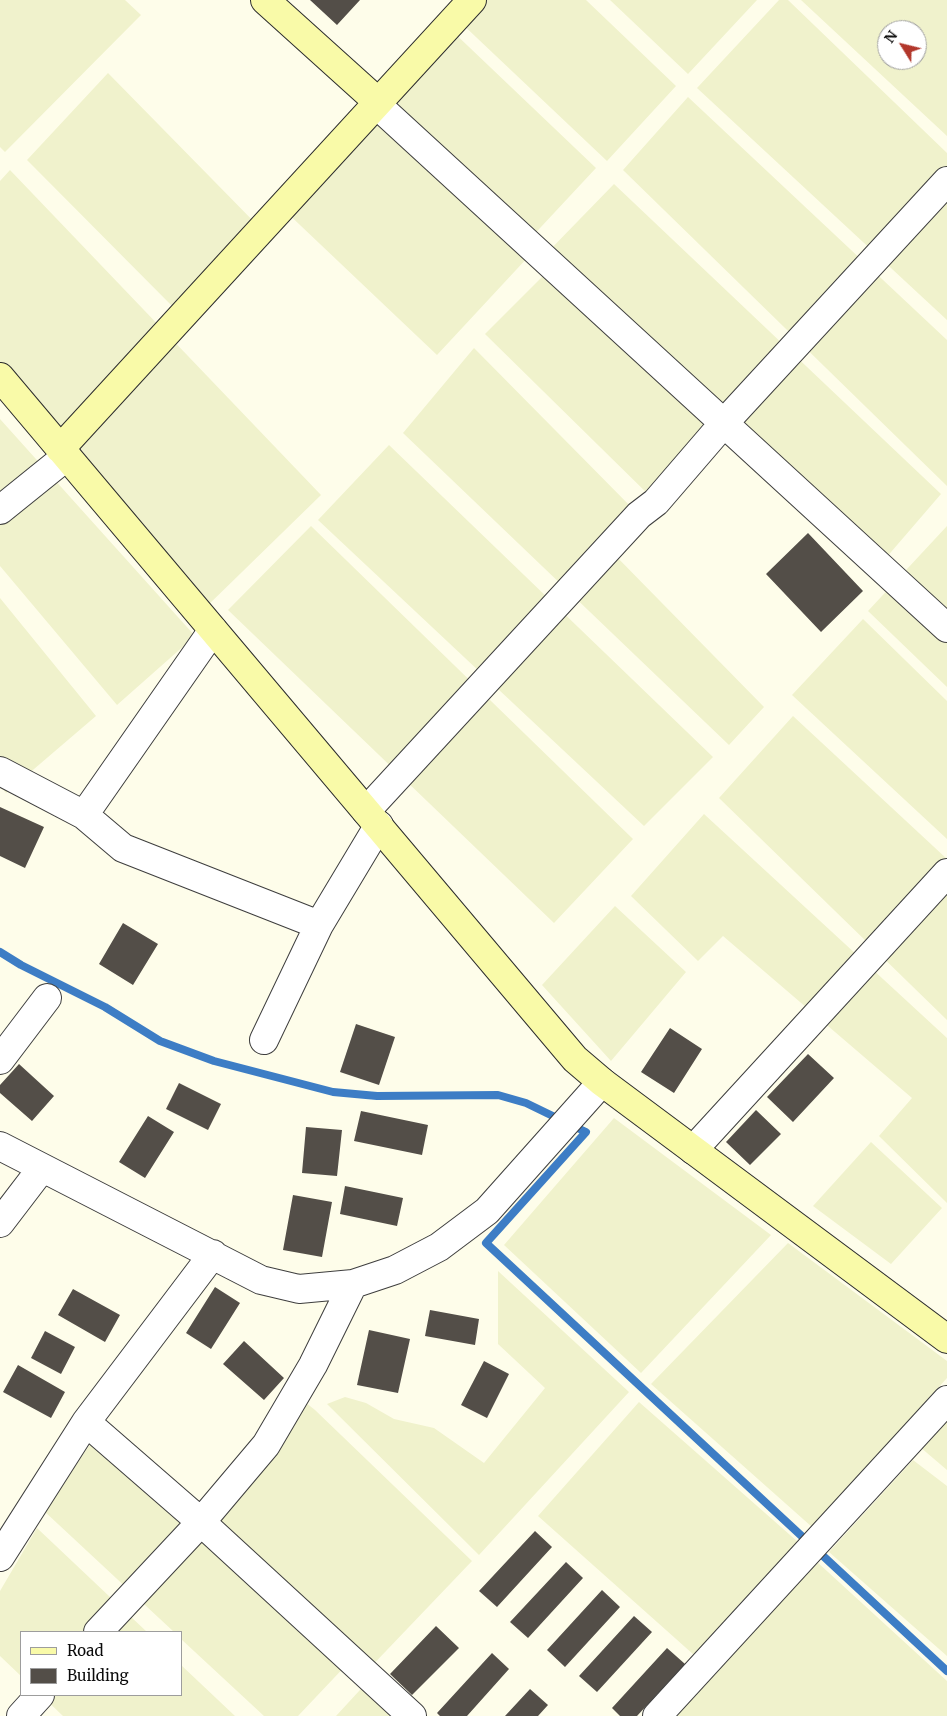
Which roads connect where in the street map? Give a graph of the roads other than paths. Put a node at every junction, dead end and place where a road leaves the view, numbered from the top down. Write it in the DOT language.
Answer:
graph roads {
  1 [pos="265,0"];
  2 [pos="472,0"];
  3 [pos="377,103"];
  4 [pos="947,181"];
  5 [pos="0,377"];
  6 [pos="724,423"];
  7 [pos="64,453"];
  8 [pos="0,510"];
  9 [pos="947,628"];
  10 [pos="213,630"];
  11 [pos="0,771"];
  12 [pos="84,816"];
  13 [pos="372,818"];
  14 [pos="947,872"];
  15 [pos="319,925"];
  16 [pos="46,998"];
  17 [pos="264,1040"];
  18 [pos="0,1060"];
  19 [pos="602,1082"];
  20 [pos="0,1146"];
  21 [pos="693,1150"];
  22 [pos="42,1168"];
  23 [pos="0,1223"];
  24 [pos="213,1254"];
  25 [pos="353,1284"];
  26 [pos="947,1339"];
  27 [pos="947,1400"];
  28 [pos="86,1422"];
  29 [pos="201,1522"];
  30 [pos="0,1557"];
  31 [pos="99,1631"];
  32 [pos="39,1696"];
  33 [pos="20,1716"];
  34 [pos="412,1716"];
  35 [pos="657,1716"];
  1 -- 3 [label="street"];
  2 -- 3 [label="street"];
  3 -- 6 [label="street"];
  3 -- 7 [label="street"];
  4 -- 6 [label="street"];
  5 -- 7 [label="street"];
  6 -- 9 [label="street"];
  6 -- 13 [label="street"];
  7 -- 8 [label="street"];
  7 -- 10 [label="street"];
  10 -- 12 [label="street"];
  10 -- 13 [label="street"];
  11 -- 12 [label="street"];
  12 -- 15 [label="street"];
  13 -- 15 [label="street"];
  13 -- 19 [label="street"];
  14 -- 21 [label="street"];
  15 -- 17 [label="street"];
  16 -- 18 [label="street"];
  19 -- 21 [label="street"];
  19 -- 25 [label="street"];
  20 -- 22 [label="street"];
  21 -- 26 [label="street"];
  22 -- 23 [label="street"];
  22 -- 24 [label="street"];
  24 -- 25 [label="street"];
  24 -- 28 [label="street"];
  25 -- 29 [label="street"];
  27 -- 35 [label="street"];
  28 -- 29 [label="street"];
  28 -- 30 [label="street"];
  29 -- 31 [label="street"];
  29 -- 34 [label="street"];
  32 -- 33 [label="street"];
}
